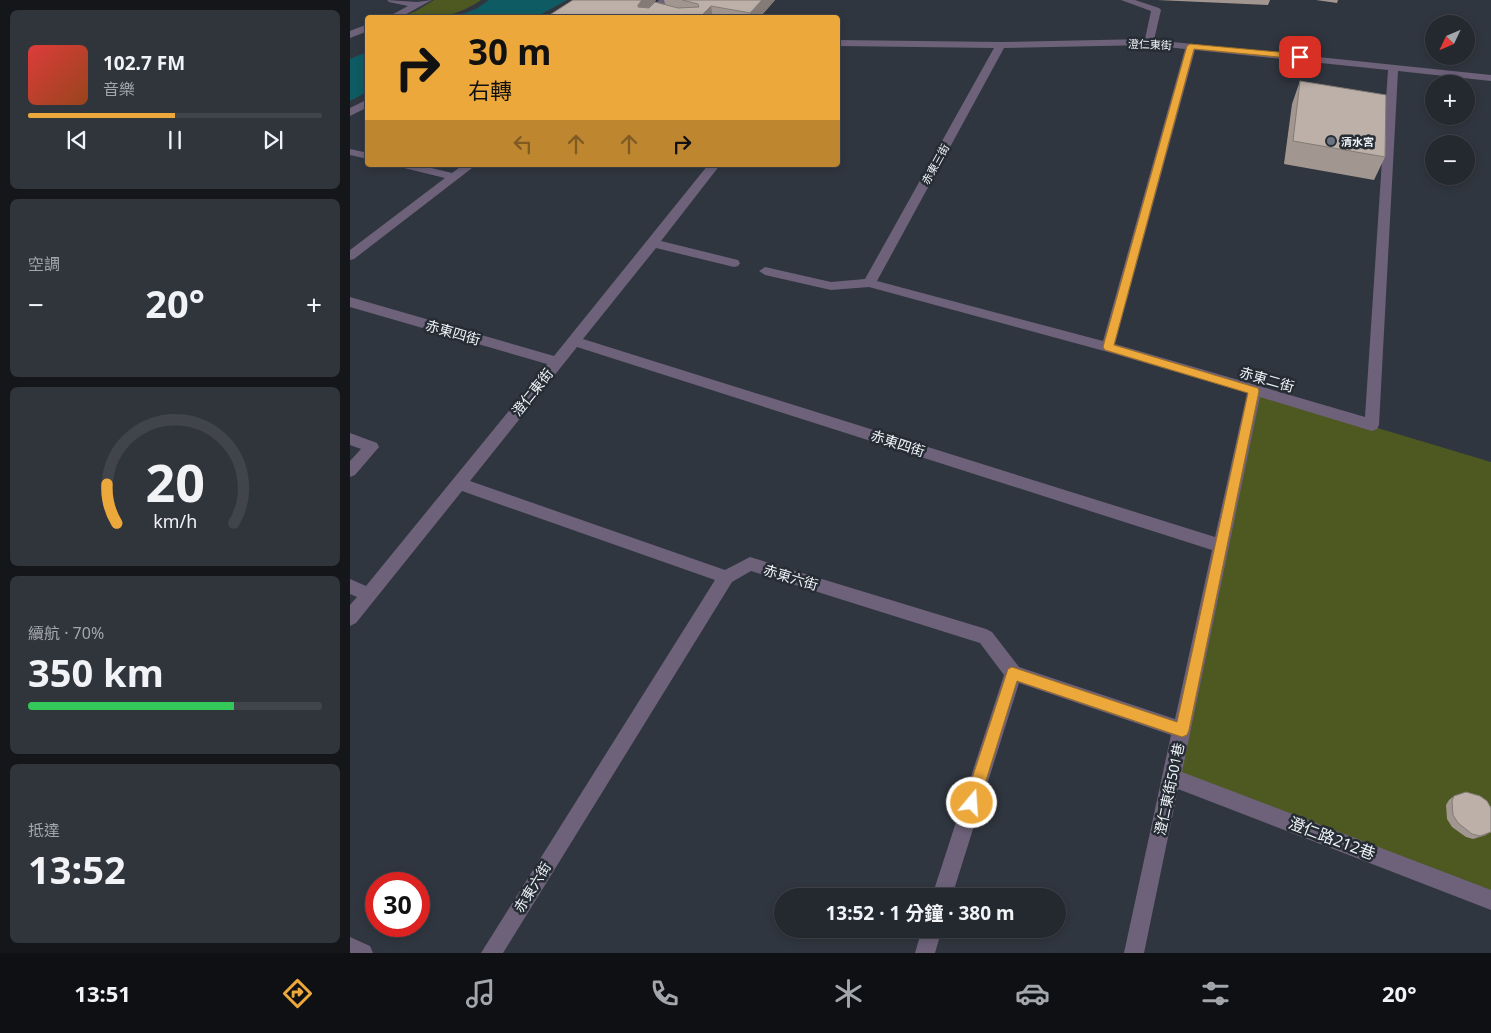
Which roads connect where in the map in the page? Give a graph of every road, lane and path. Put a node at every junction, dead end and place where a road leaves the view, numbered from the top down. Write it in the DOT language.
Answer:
graph roads {
  1 [pos="392,0"];
  2 [pos="664,0"];
  3 [pos="1126,0"];
  4 [pos="422,3"];
  5 [pos="396,15"];
  6 [pos="651,15"];
  7 [pos="365,28"];
  8 [pos="350,35"];
  9 [pos="1149,42"];
  10 [pos="840,43"];
  11 [pos="1001,45"];
  12 [pos="1190,46"];
  13 [pos="1393,67"];
  14 [pos="1491,78"];
  15 [pos="365,104"];
  16 [pos="350,113"];
  17 [pos="350,152"];
  18 [pos="365,155"];
  19 [pos="412,167"];
  20 [pos="468,167"];
  21 [pos="712,167"];
  22 [pos="455,177"];
  23 [pos="653,243"];
  24 [pos="350,256"];
  25 [pos="734,263"];
  26 [pos="765,271"];
  27 [pos="869,283"];
  28 [pos="350,302"];
  29 [pos="574,341"];
  30 [pos="1108,347"];
  31 [pos="556,362"];
  32 [pos="1254,391"];
  33 [pos="350,439"];
  34 [pos="350,471"];
  35 [pos="458,483"];
  36 [pos="1222,546"];
  37 [pos="726,577"];
  38 [pos="350,586"];
  39 [pos="369,594"];
  40 [pos="350,618"];
  41 [pos="1012,673"];
  42 [pos="1182,730"];
  43 [pos="1172,777"];
  44 [pos="945,888"];
  45 [pos="1491,900"];
  46 [pos="929,938"];
  47 [pos="350,947"];
  48 [pos="363,953"];
  49 [pos="491,953"];
  50 [pos="924,953"];
  51 [pos="1134,953"];
  1 -- 4 [label="street"];
  2 -- 6 [label="street"];
  3 -- 9 [label="street"];
  4 -- 5 [label="street"];
  7 -- 8 [label="street"];
  9 -- 11 [label="street, 澄仁東街"];
  9 -- 12 [label="street, 澄仁東街"];
  10 -- 11 [label="street, 澄仁東街"];
  11 -- 27 [label="street, 赤東三街"];
  12 -- 13 [label="street, 澄仁東街"];
  12 -- 30 [label="street"];
  13 -- 14 [label="street, 澄仁東街"];
  13 -- 32 [label="street, 赤東二街"];
  15 -- 16 [label="street"];
  17 -- 18 [label="street"];
  19 -- 22 [label="street"];
  20 -- 22 [label="street"];
  21 -- 23 [label="street, 澄仁東街"];
  22 -- 24 [label="street"];
  23 -- 25 [label="street"];
  23 -- 29 [label="street, 澄仁東街"];
  26 -- 27 [label="street, 赤東二街"];
  27 -- 30 [label="street, 赤東二街"];
  28 -- 31 [label="street, 赤東四街"];
  29 -- 31 [label="street, 澄仁東街"];
  29 -- 36 [label="street, 赤東四街"];
  30 -- 32 [label="street, 赤東二街"];
  31 -- 35 [label="street, 澄仁東街"];
  32 -- 36 [label="street, 澄仁東街501巷"];
  33 -- 34 [label="street"];
  35 -- 37 [label="street"];
  35 -- 39 [label="street, 澄仁東街"];
  36 -- 42 [label="street, 澄仁東街501巷"];
  37 -- 41 [label="street, 赤東六街"];
  37 -- 49 [label="street, 赤東六街"];
  38 -- 39 [label="street"];
  39 -- 40 [label="street, 澄仁東街"];
  41 -- 42 [label="street"];
  41 -- 44 [label="street"];
  42 -- 43 [label="street, 澄仁東街501巷"];
  43 -- 45 [label="street, 澄仁路212巷"];
  43 -- 51 [label="street, 澄仁東街501巷"];
  46 -- 50 [label="street"];
  47 -- 48 [label="street"];
}
